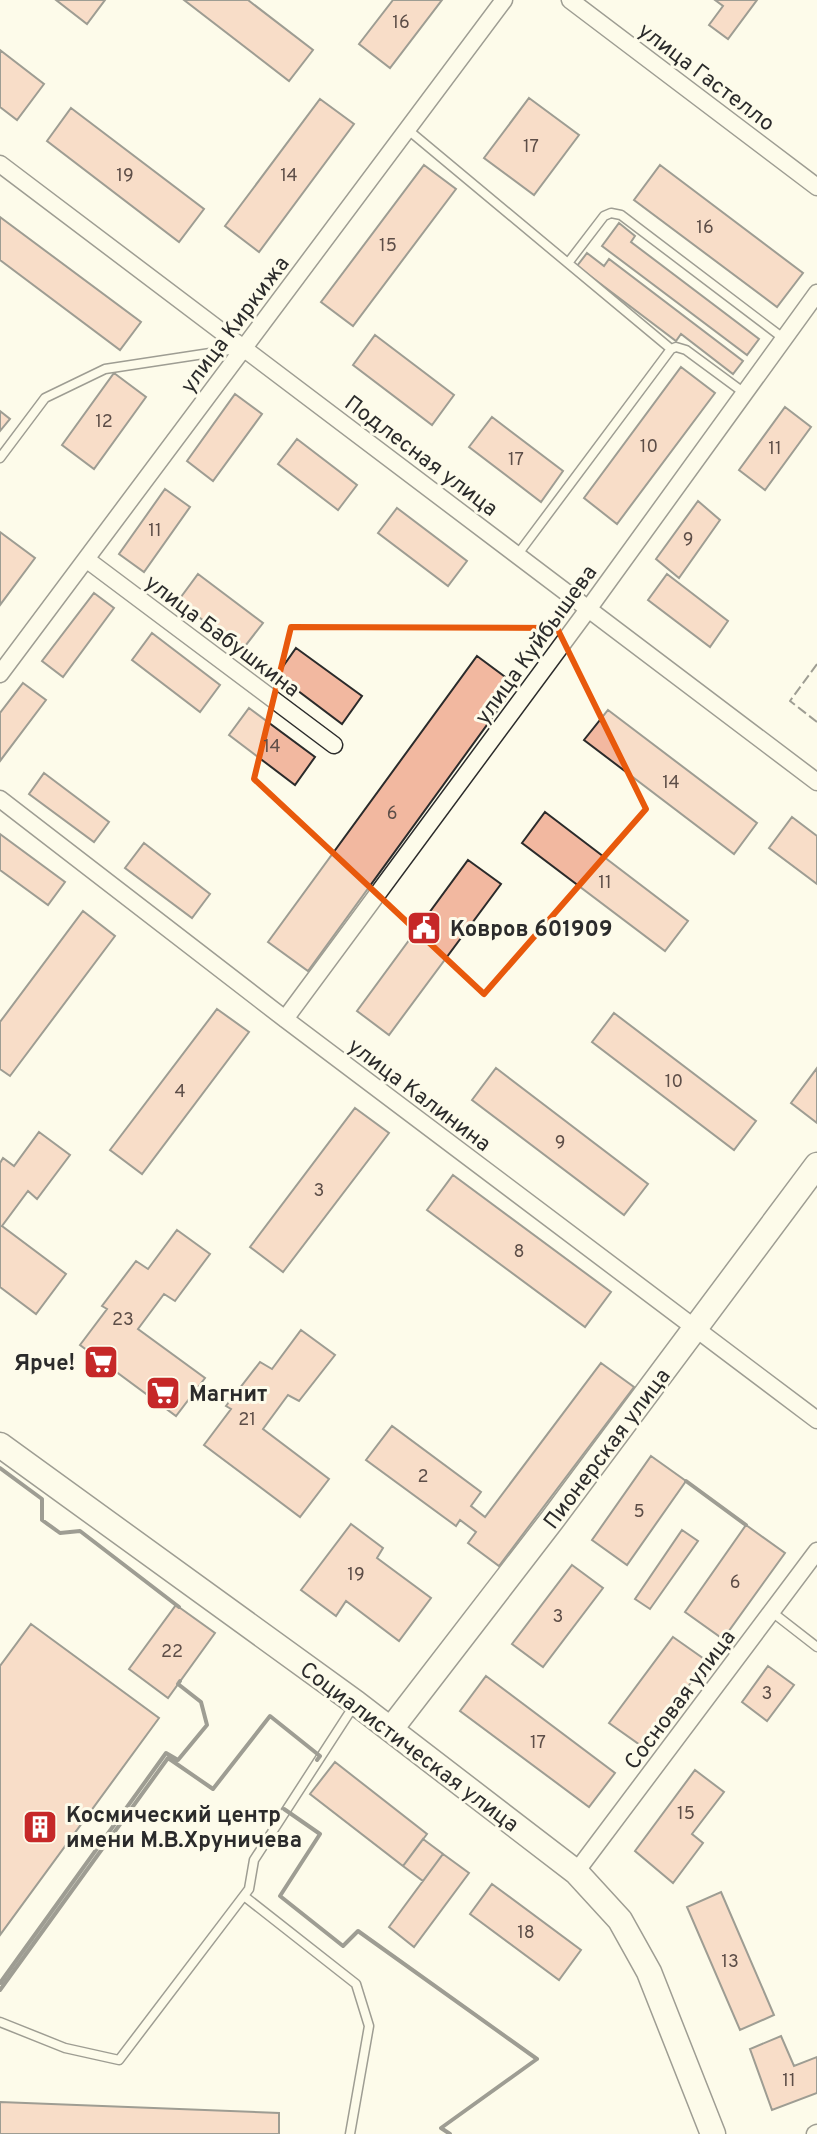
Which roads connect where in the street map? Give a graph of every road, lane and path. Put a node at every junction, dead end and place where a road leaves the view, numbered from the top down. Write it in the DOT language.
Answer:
graph roads {
  1 [pos="504,0"];
  2 [pos="570,0"];
  3 [pos="407,129"];
  4 [pos="0,164"];
  5 [pos="817,187"];
  6 [pos="568,263"];
  7 [pos="817,293"];
  8 [pos="783,338"];
  9 [pos="243,348"];
  10 [pos="671,349"];
  11 [pos="743,392"];
  12 [pos="0,458"];
  13 [pos="518,554"];
  14 [pos="86,559"];
  15 [pos="589,608"];
  16 [pos="0,674"];
  17 [pos="334,745"];
  18 [pos="817,782"];
  19 [pos="0,799"];
  20 [pos="285,1019"];
  21 [pos="817,1165"];
  22 [pos="695,1329"];
  23 [pos="817,1420"];
  24 [pos="0,1445"];
  25 [pos="817,1551"];
  26 [pos="772,1612"];
  27 [pos="817,1647"];
  28 [pos="356,1703"];
  29 [pos="391,1729"];
  30 [pos="576,1872"];
  31 [pos="244,1896"];
  32 [pos="0,2022"];
  33 [pos="350,2134"];
  34 [pos="713,2134"];
  1 -- 3 [label="street, улица Киркижа"];
  2 -- 5 [label="street, улица Гастелло"];
  3 -- 6 [label="lane"];
  3 -- 9 [label="street, улица Киркижа"];
  4 -- 9 [label="street, Подлесная улица"];
  6 -- 8 [label="lane"];
  6 -- 10 [label="lane"];
  7 -- 8 [label="street, улица Куйбышева"];
  8 -- 11 [label="street, улица Куйбышева"];
  9 -- 12 [label="lane"];
  9 -- 13 [label="street, Подлесная улица"];
  9 -- 14 [label="street, улица Киркижа"];
  10 -- 11 [label="lane"];
  10 -- 13 [label="lane"];
  11 -- 15 [label="street, улица Куйбышева"];
  13 -- 15 [label="street, Подлесная улица"];
  14 -- 16 [label="street, улица Киркижа"];
  14 -- 17 [label="street, улица Бабушкина"];
  15 -- 18 [label="street, Подлесная улица"];
  15 -- 20 [label="street, улица Куйбышева"];
  19 -- 20 [label="street, улица Калинина"];
  20 -- 22 [label="street, улица Калинина"];
  21 -- 22 [label="main road, Пионерская улица"];
  22 -- 23 [label="street, улица Калинина"];
  22 -- 29 [label="main road, Пионерская улица"];
  24 -- 28 [label="main road, Социалистическая улица"];
  25 -- 26 [label="street, Сосновая улица"];
  26 -- 27 [label="lane"];
  26 -- 30 [label="street, Сосновая улица"];
  28 -- 29 [label="main road, Социалистическая улица"];
  28 -- 31 [label="lane"];
  29 -- 30 [label="main road, Социалистическая улица"];
  30 -- 34 [label="main road, Социалистическая улица"];
  31 -- 32 [label="lane"];
  31 -- 33 [label="lane"];
}
